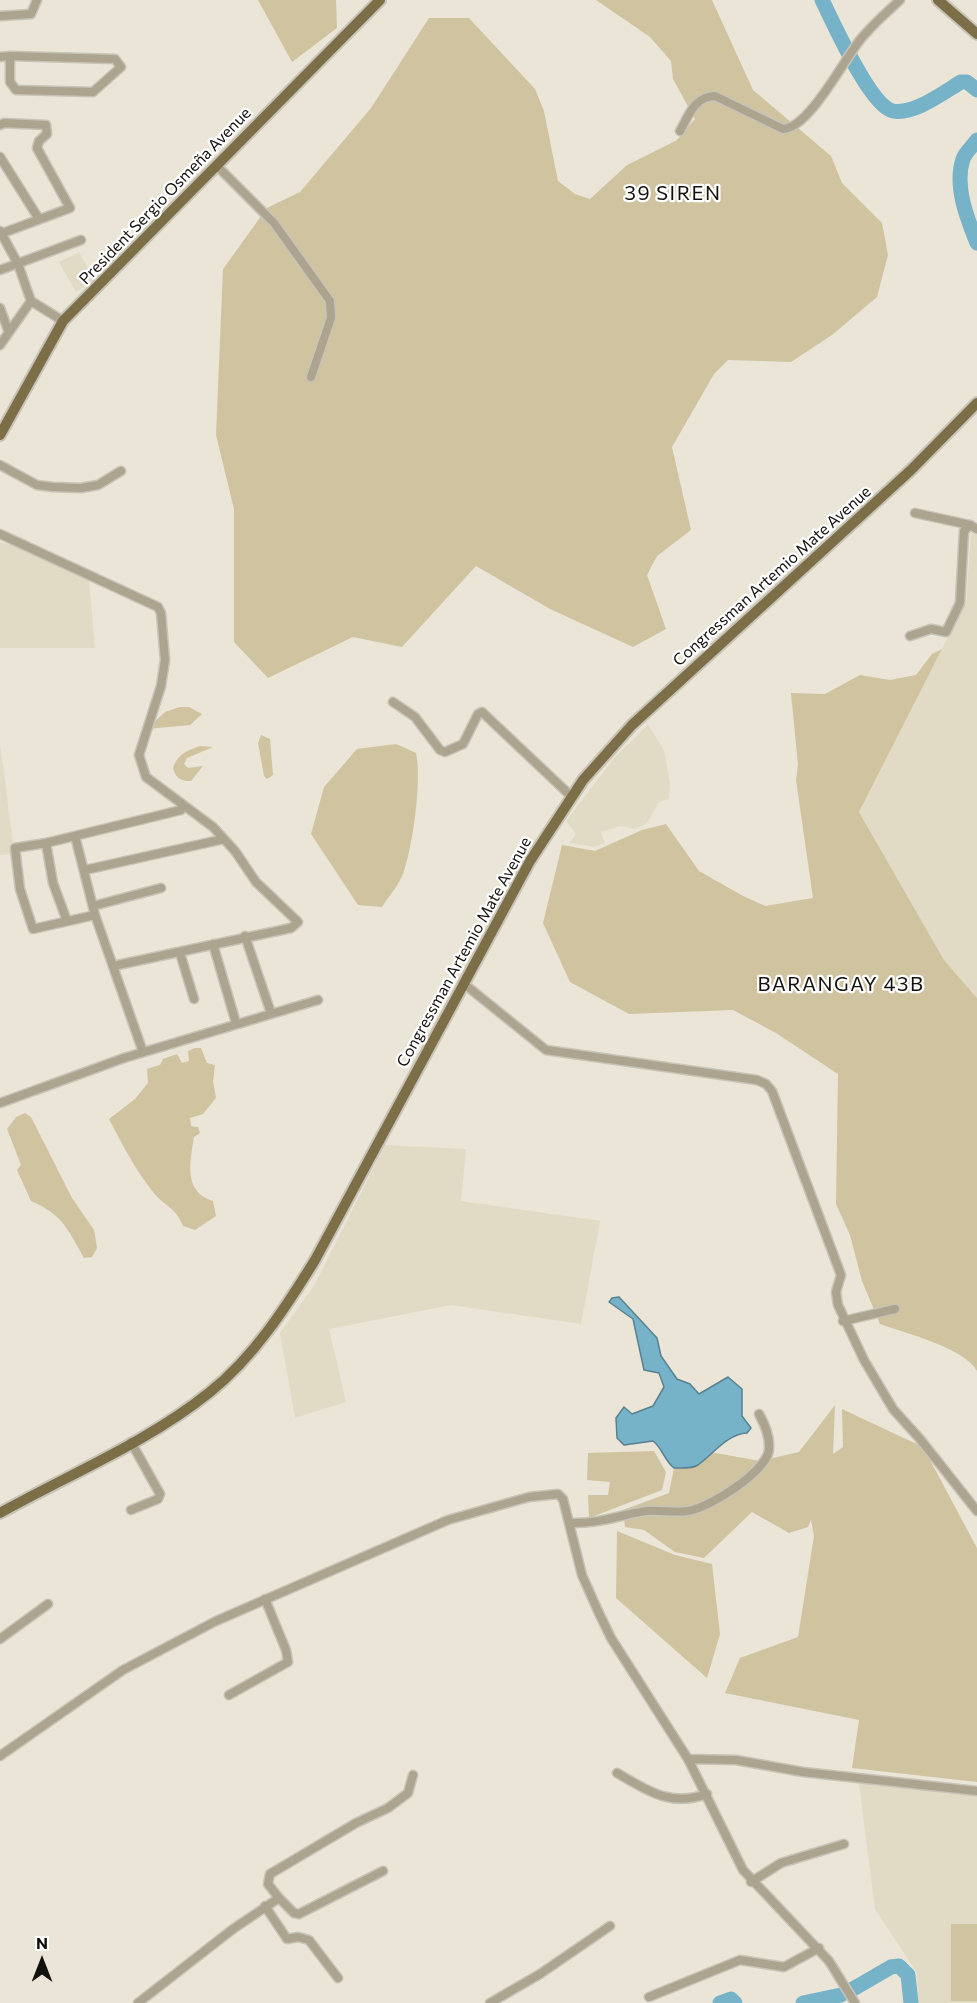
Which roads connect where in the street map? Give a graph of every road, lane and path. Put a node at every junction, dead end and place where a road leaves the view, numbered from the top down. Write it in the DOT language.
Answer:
graph roads {
  1 [pos="37,0"];
  2 [pos="380,0"];
  3 [pos="900,0"];
  4 [pos="938,0"];
  5 [pos="0,14"];
  6 [pos="977,34"];
  7 [pos="10,56"];
  8 [pos="0,57"];
  9 [pos="0,125"];
  10 [pos="680,131"];
  11 [pos="0,157"];
  12 [pos="216,165"];
  13 [pos="39,219"];
  14 [pos="1,233"];
  15 [pos="81,240"];
  16 [pos="18,264"];
  17 [pos="0,270"];
  18 [pos="31,301"];
  19 [pos="0,308"];
  20 [pos="63,321"];
  21 [pos="8,330"];
  22 [pos="0,345"];
  23 [pos="311,376"];
  24 [pos="977,403"];
  25 [pos="0,435"];
  26 [pos="0,465"];
  27 [pos="121,471"];
  28 [pos="915,513"];
  29 [pos="973,527"];
  30 [pos="0,534"];
  31 [pos="910,636"];
  32 [pos="393,702"];
  33 [pos="571,796"];
  34 [pos="183,806"];
  35 [pos="75,836"];
  36 [pos="224,839"];
  37 [pos="46,843"];
  38 [pos="85,870"];
  39 [pos="161,888"];
  40 [pos="93,906"];
  41 [pos="95,915"];
  42 [pos="67,921"];
  43 [pos="245,936"];
  44 [pos="213,944"];
  45 [pos="180,953"];
  46 [pos="113,966"];
  47 [pos="463,983"];
  48 [pos="194,999"];
  49 [pos="318,1000"];
  50 [pos="271,1013"];
  51 [pos="236,1023"];
  52 [pos="143,1052"];
  53 [pos="0,1103"];
  54 [pos="895,1309"];
  55 [pos="843,1321"];
  56 [pos="759,1414"];
  57 [pos="131,1443"];
  58 [pos="131,1510"];
  59 [pos="977,1511"];
  60 [pos="0,1513"];
  61 [pos="569,1523"];
  62 [pos="265,1599"];
  63 [pos="48,1604"];
  64 [pos="0,1639"];
  65 [pos="229,1695"];
  66 [pos="0,1756"];
  67 [pos="688,1759"];
  68 [pos="617,1773"];
  69 [pos="413,1775"];
  70 [pos="977,1791"];
  71 [pos="707,1794"];
  72 [pos="844,1844"];
  73 [pos="383,1871"];
  74 [pos="751,1882"];
  75 [pos="279,1898"];
  76 [pos="265,1906"];
  77 [pos="610,1926"];
  78 [pos="819,1948"];
  79 [pos="338,1978"];
  80 [pos="649,1997"];
  81 [pos="138,2003"];
  82 [pos="490,2003"];
  83 [pos="855,2003"];
  1 -- 5 [label="street"];
  2 -- 12 [label="main road, President Sergio Osmeña Avenue"];
  3 -- 10 [label="street"];
  4 -- 6 [label="main road"];
  7 -- 7 [label="street"];
  7 -- 8 [label="street"];
  9 -- 13 [label="street"];
  11 -- 13 [label="street"];
  12 -- 20 [label="main road, President Sergio Osmeña Avenue"];
  12 -- 23 [label="street"];
  13 -- 14 [label="street"];
  14 -- 16 [label="street"];
  15 -- 16 [label="street"];
  16 -- 17 [label="street"];
  16 -- 18 [label="street"];
  18 -- 20 [label="street"];
  18 -- 21 [label="street"];
  19 -- 21 [label="street"];
  20 -- 25 [label="main road, President Sergio Osmeña Avenue"];
  21 -- 22 [label="street"];
  24 -- 33 [label="main road, Congressman Artemio Mate Avenue"];
  26 -- 27 [label="street"];
  28 -- 29 [label="street"];
  29 -- 31 [label="street"];
  30 -- 34 [label="street"];
  32 -- 33 [label="street"];
  33 -- 47 [label="main road, Congressman Artemio Mate Avenue"];
  34 -- 35 [label="street"];
  34 -- 36 [label="street"];
  35 -- 37 [label="street"];
  35 -- 38 [label="street"];
  36 -- 38 [label="street"];
  36 -- 43 [label="street"];
  37 -- 42 [label="street"];
  37 -- 42 [label="street"];
  38 -- 40 [label="street"];
  39 -- 40 [label="street"];
  40 -- 41 [label="street"];
  41 -- 42 [label="street"];
  41 -- 46 [label="street"];
  43 -- 44 [label="street"];
  43 -- 50 [label="street"];
  44 -- 45 [label="street"];
  44 -- 51 [label="street"];
  45 -- 46 [label="street"];
  45 -- 48 [label="street"];
  46 -- 52 [label="street"];
  47 -- 55 [label="street"];
  47 -- 57 [label="main road, Congressman Artemio Mate Avenue"];
  49 -- 50 [label="street"];
  50 -- 51 [label="street"];
  51 -- 52 [label="street"];
  52 -- 53 [label="street"];
  54 -- 55 [label="street"];
  55 -- 59 [label="street"];
  56 -- 61 [label="street"];
  57 -- 58 [label="street"];
  57 -- 60 [label="main road, Congressman Artemio Mate Avenue"];
  61 -- 62 [label="street"];
  61 -- 67 [label="street"];
  62 -- 65 [label="street"];
  62 -- 66 [label="street"];
  63 -- 64 [label="street"];
  67 -- 70 [label="street"];
  67 -- 71 [label="street"];
  68 -- 71 [label="street"];
  69 -- 75 [label="street"];
  71 -- 74 [label="street"];
  72 -- 74 [label="street"];
  73 -- 75 [label="street"];
  74 -- 78 [label="street"];
  75 -- 76 [label="street"];
  76 -- 79 [label="street"];
  76 -- 81 [label="street"];
  77 -- 82 [label="street"];
  78 -- 80 [label="street"];
  78 -- 83 [label="street"];
}
